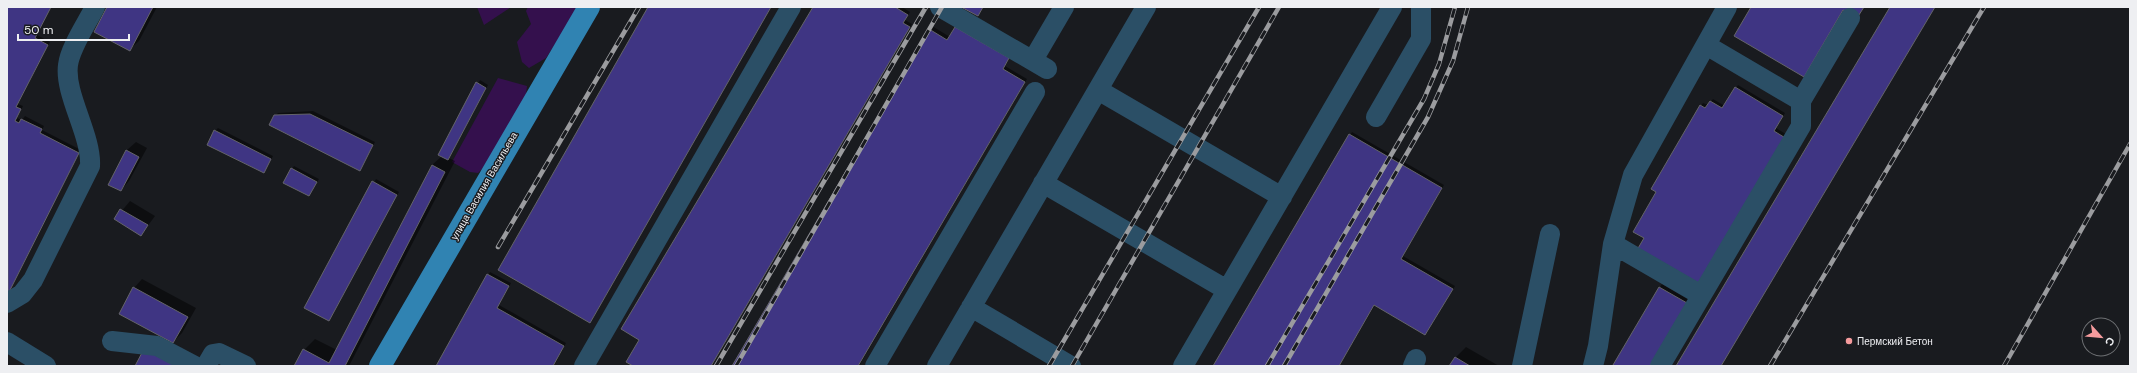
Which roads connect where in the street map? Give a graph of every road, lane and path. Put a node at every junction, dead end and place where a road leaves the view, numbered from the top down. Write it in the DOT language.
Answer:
graph roads {
  1 [pos="95,7"];
  2 [pos="589,7"];
  3 [pos="791,7"];
  4 [pos="940,7"];
  5 [pos="1064,7"];
  6 [pos="1146,7"];
  7 [pos="1392,7"];
  8 [pos="1421,7"];
  9 [pos="1727,7"];
  10 [pos="1850,18"];
  11 [pos="1706,45"];
  12 [pos="1098,90"];
  13 [pos="1035,92"];
  14 [pos="1801,101"];
  15 [pos="1376,117"];
  16 [pos="1043,183"];
  17 [pos="1282,197"];
  18 [pos="1550,234"];
  19 [pos="1613,244"];
  20 [pos="1227,290"];
  21 [pos="1701,296"];
  22 [pos="7,303"];
  23 [pos="971,308"];
  24 [pos="112,341"];
  25 [pos="7,342"];
  26 [pos="46,366"];
  27 [pos="195,366"];
  28 [pos="206,366"];
  29 [pos="246,366"];
  30 [pos="380,366"];
  31 [pos="584,366"];
  32 [pos="875,366"];
  33 [pos="937,366"];
  34 [pos="1071,366"];
  35 [pos="1183,366"];
  36 [pos="1522,366"];
  37 [pos="1592,366"];
  38 [pos="1660,366"];
  1 -- 22 [label="lane"];
  2 -- 30 [label="main road, улица Василия Васильева"];
  3 -- 31 [label="lane"];
  4 -- 5 [label="lane"];
  6 -- 12 [label="lane"];
  7 -- 17 [label="lane"];
  8 -- 15 [label="lane"];
  9 -- 11 [label="lane"];
  10 -- 14 [label="lane"];
  11 -- 14 [label="lane"];
  11 -- 19 [label="lane"];
  12 -- 16 [label="lane"];
  12 -- 17 [label="lane"];
  13 -- 32 [label="lane"];
  14 -- 21 [label="lane"];
  16 -- 20 [label="lane"];
  16 -- 23 [label="lane"];
  17 -- 20 [label="lane"];
  18 -- 36 [label="lane"];
  19 -- 21 [label="lane"];
  19 -- 37 [label="lane"];
  20 -- 35 [label="lane"];
  21 -- 38 [label="lane"];
  23 -- 33 [label="lane"];
  23 -- 34 [label="lane"];
  24 -- 27 [label="lane"];
  25 -- 26 [label="lane"];
  28 -- 29 [label="lane"];
}
